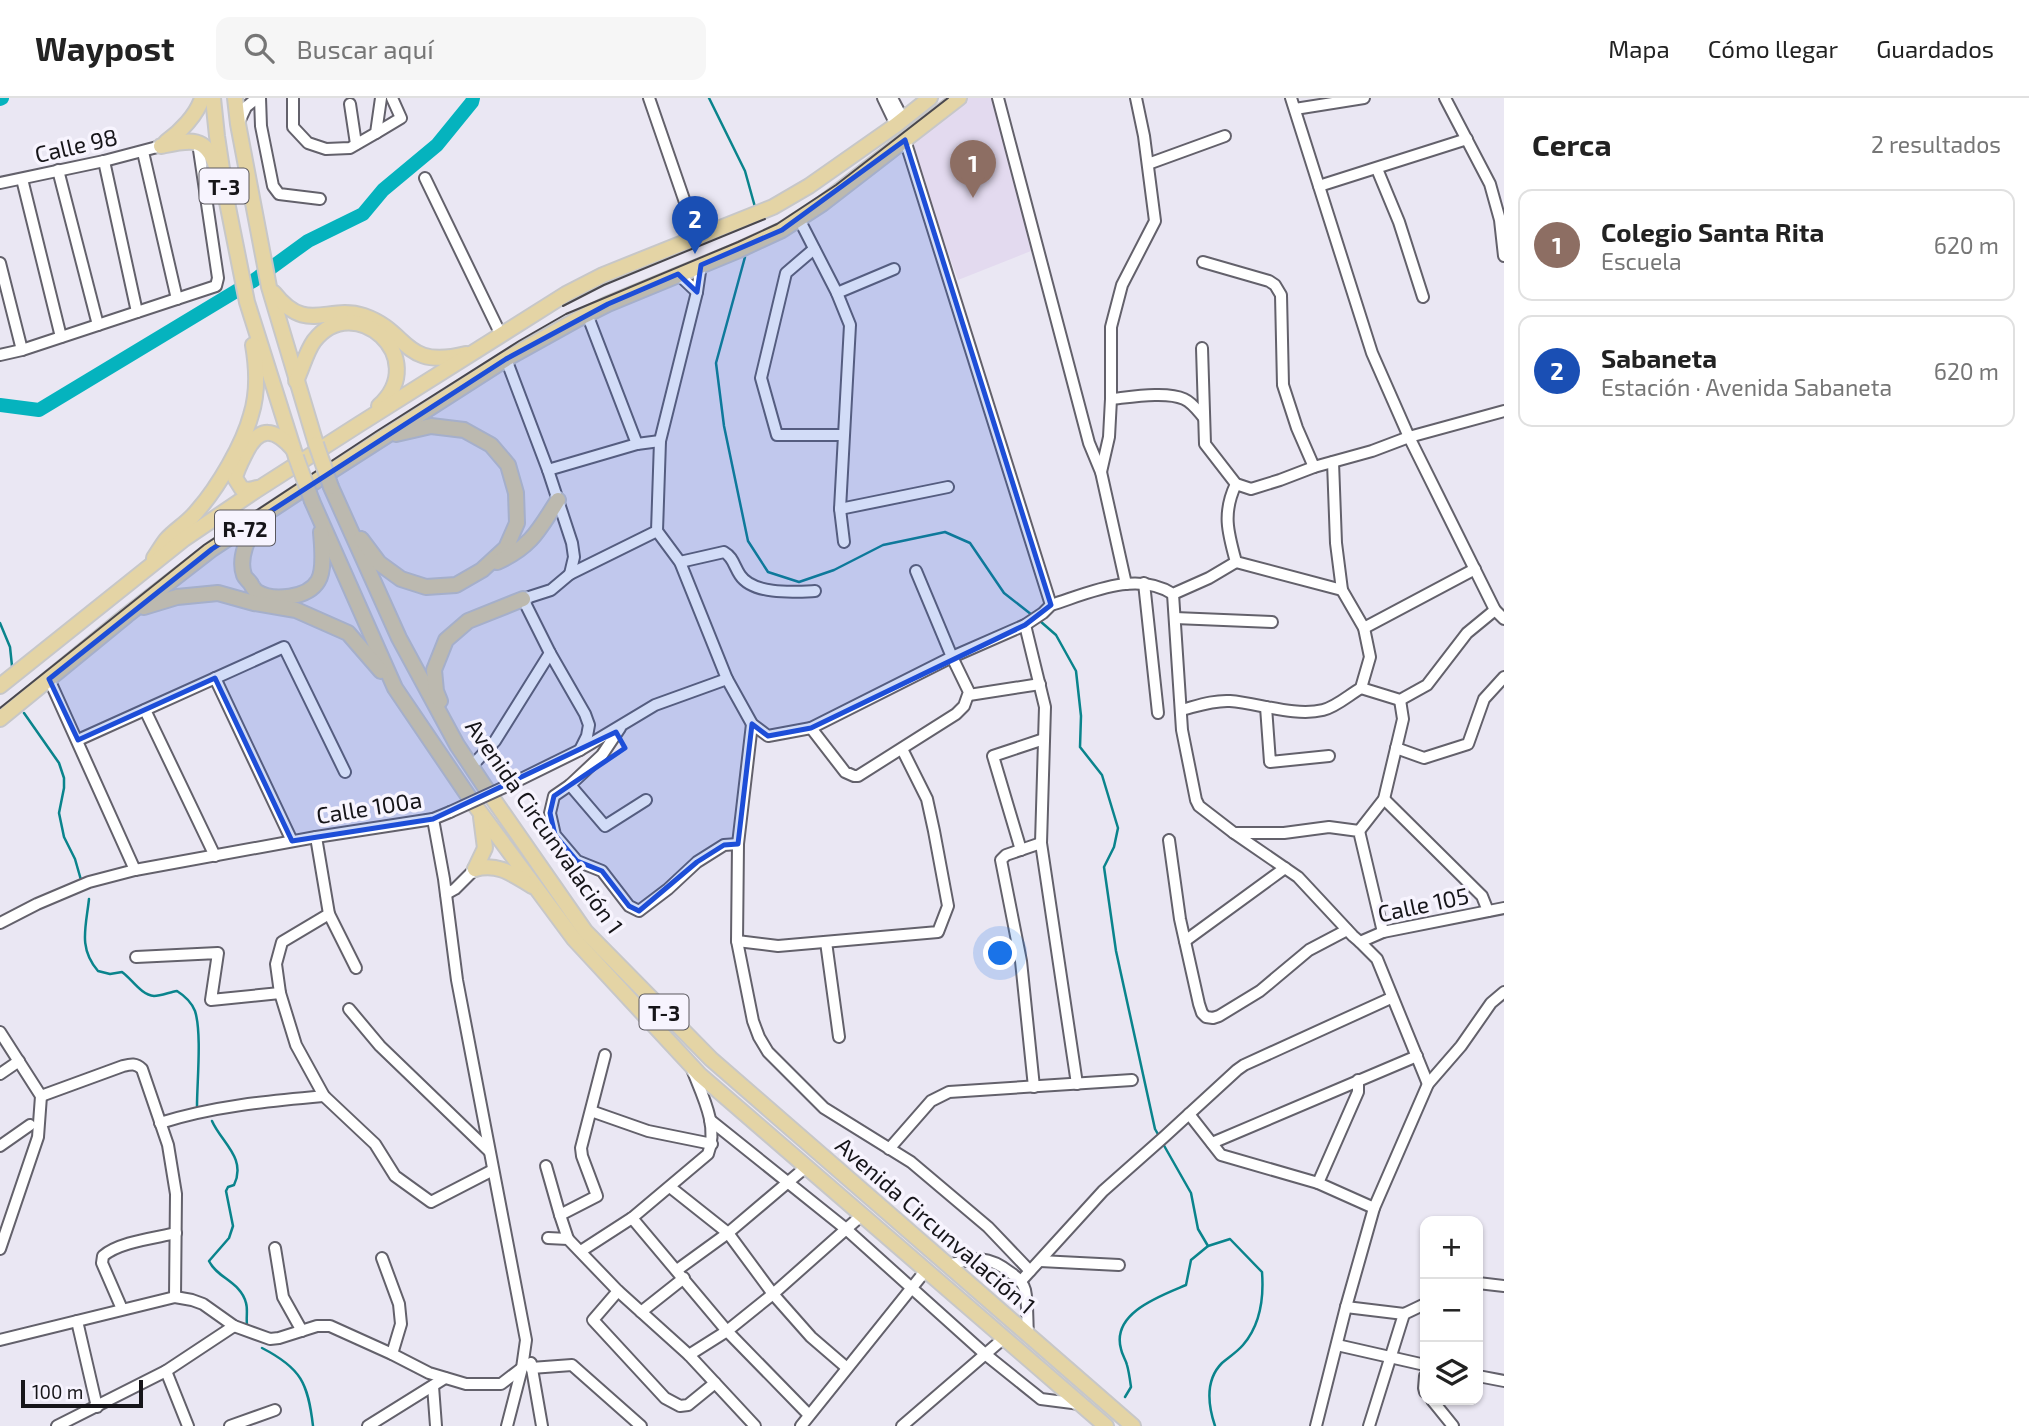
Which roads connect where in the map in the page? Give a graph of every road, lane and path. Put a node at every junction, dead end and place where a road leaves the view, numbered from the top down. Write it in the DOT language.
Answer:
graph roads {
  1 [pos="202,98"];
  2 [pos="213,98"];
  3 [pos="235,98"];
  4 [pos="259,98"];
  5 [pos="293,98"];
  6 [pos="381,98"];
  7 [pos="392,98"];
  8 [pos="649,98"];
  9 [pos="883,98"];
  10 [pos="892,98"];
  11 [pos="930,98"];
  12 [pos="959,98"];
  13 [pos="998,98"];
  14 [pos="1136,98"];
  15 [pos="1364,98"];
  16 [pos="1445,98"];
  17 [pos="350,104"];
  18 [pos="1293,104"];
  19 [pos="899,122"];
  20 [pos="238,124"];
  21 [pos="376,133"];
  22 [pos="1225,136"];
  23 [pos="1466,139"];
  24 [pos="905,141"];
  25 [pos="198,143"];
  26 [pos="161,145"];
  27 [pos="356,145"];
  28 [pos="143,152"];
  29 [pos="104,160"];
  30 [pos="1147,164"];
  31 [pos="1377,169"];
  32 [pos="58,170"];
  33 [pos="425,178"];
  34 [pos="23,179"];
  35 [pos="0,183"];
  36 [pos="1319,186"];
  37 [pos="320,199"];
  38 [pos="227,202"];
  39 [pos="799,219"];
  40 [pos="697,237"];
  41 [pos="814,249"];
  42 [pos="1504,256"];
  43 [pos="1203,262"];
  44 [pos="0,263"];
  45 [pos="701,265"];
  46 [pos="894,269"];
  47 [pos="678,274"];
  48 [pos="269,287"];
  49 [pos="697,292"];
  50 [pos="837,293"];
  51 [pos="1423,297"];
  52 [pos="177,299"];
  53 [pos="247,302"];
  54 [pos="137,312"];
  55 [pos="587,314"];
  56 [pos="98,325"];
  57 [pos="501,335"];
  58 [pos="61,337"];
  59 [pos="1202,348"];
  60 [pos="22,350"];
  61 [pos="473,352"];
  62 [pos="0,355"];
  63 [pos="506,359"];
  64 [pos="296,381"];
  65 [pos="1111,399"];
  66 [pos="1504,411"];
  67 [pos="1204,418"];
  68 [pos="358,425"];
  69 [pos="843,435"];
  70 [pos="385,437"];
  71 [pos="1409,437"];
  72 [pos="660,441"];
  73 [pos="638,444"];
  74 [pos="294,453"];
  75 [pos="1333,463"];
  76 [pos="1314,467"];
  77 [pos="548,470"];
  78 [pos="1101,472"];
  79 [pos="1236,484"];
  80 [pos="262,486"];
  81 [pos="948,487"];
  82 [pos="558,500"];
  83 [pos="840,509"];
  84 [pos="342,513"];
  85 [pos="264,514"];
  86 [pos="321,524"];
  87 [pos="657,531"];
  88 [pos="844,542"];
  89 [pos="680,562"];
  90 [pos="1236,562"];
  91 [pos="1475,569"];
  92 [pos="482,570"];
  93 [pos="145,571"];
  94 [pos="916,571"];
  95 [pos="570,574"];
  96 [pos="1144,583"];
  97 [pos="1126,584"];
  98 [pos="1342,590"];
  99 [pos="815,591"];
  100 [pos="1173,594"];
  101 [pos="523,599"];
  102 [pos="1047,609"];
  103 [pos="1495,610"];
  104 [pos="127,615"];
  105 [pos="1175,618"];
  106 [pos="1504,619"];
  107 [pos="1272,622"];
  108 [pos="1028,624"];
  109 [pos="1364,628"];
  110 [pos="550,653"];
  111 [pos="952,657"];
  112 [pos="1504,677"];
  113 [pos="215,678"];
  114 [pos="727,678"];
  115 [pos="50,679"];
  116 [pos="1,684"];
  117 [pos="1040,684"];
  118 [pos="395,688"];
  119 [pos="1361,688"];
  120 [pos="969,695"];
  121 [pos="1400,700"];
  122 [pos="1266,707"];
  123 [pos="145,709"];
  124 [pos="1181,710"];
  125 [pos="1158,713"];
  126 [pos="0,719"];
  127 [pos="624,723"];
  128 [pos="752,724"];
  129 [pos="811,728"];
  130 [pos="1044,738"];
  131 [pos="78,740"];
  132 [pos="457,745"];
  133 [pos="1396,748"];
  134 [pos="902,749"];
  135 [pos="580,750"];
  136 [pos="1329,756"];
  137 [pos="471,767"];
  138 [pos="345,772"];
  139 [pos="570,785"];
  140 [pos="1384,799"];
  141 [pos="646,800"];
  142 [pos="480,813"];
  143 [pos="433,819"];
  144 [pos="1359,831"];
  145 [pos="1234,833"];
  146 [pos="316,837"];
  147 [pos="1169,840"];
  148 [pos="292,841"];
  149 [pos="1041,843"];
  150 [pos="738,844"];
  151 [pos="1021,850"];
  152 [pos="215,856"];
  153 [pos="1284,868"];
  154 [pos="475,869"];
  155 [pos="135,870"];
  156 [pos="536,888"];
  157 [pos="446,894"];
  158 [pos="1504,908"];
  159 [pos="1488,911"];
  160 [pos="329,914"];
  161 [pos="0,923"];
  162 [pos="1382,932"];
  163 [pos="1353,936"];
  164 [pos="737,942"];
  165 [pos="826,942"];
  166 [pos="1185,942"];
  167 [pos="136,957"];
  168 [pos="356,968"];
  169 [pos="1504,992"];
  170 [pos="280,993"];
  171 [pos="1391,998"];
  172 [pos="349,1009"];
  173 [pos="0,1032"];
  174 [pos="839,1037"];
  175 [pos="605,1055"];
  176 [pos="1416,1056"];
  177 [pos="19,1061"];
  178 [pos="689,1063"];
  179 [pos="0,1074"];
  180 [pos="1132,1080"];
  181 [pos="1358,1080"];
  182 [pos="1077,1084"];
  183 [pos="1428,1084"];
  184 [pos="1034,1087"];
  185 [pos="41,1096"];
  186 [pos="324,1096"];
  187 [pos="591,1111"];
  188 [pos="1189,1114"];
  189 [pos="710,1120"];
  190 [pos="160,1123"];
  191 [pos="30,1125"];
  192 [pos="1212,1143"];
  193 [pos="712,1144"];
  194 [pos="0,1146"];
  195 [pos="889,1149"];
  196 [pos="489,1151"];
  197 [pos="546,1166"];
  198 [pos="806,1167"];
  199 [pos="493,1170"];
  200 [pos="788,1181"];
  201 [pos="1318,1183"];
  202 [pos="670,1187"];
  203 [pos="1374,1208"];
  204 [pos="561,1214"];
  205 [pos="862,1215"];
  206 [pos="632,1218"];
  207 [pos="846,1229"];
  208 [pos="176,1233"];
  209 [pos="728,1233"];
  210 [pos="548,1238"];
  211 [pos="568,1239"];
  212 [pos="275,1248"];
  213 [pos="0,1249"];
  214 [pos="580,1251"];
  215 [pos="382,1258"];
  216 [pos="1040,1261"];
  217 [pos="948,1265"];
  218 [pos="1119,1265"];
  219 [pos="926,1270"];
  220 [pos="1030,1270"];
  221 [pos="680,1274"];
  222 [pos="1021,1281"];
  223 [pos="1483,1284"];
  224 [pos="1504,1286"];
  225 [pos="911,1288"];
  226 [pos="618,1291"];
  227 [pos="773,1294"];
  228 [pos="175,1297"];
  229 [pos="1420,1306"];
  230 [pos="1346,1307"];
  231 [pos="122,1309"];
  232 [pos="641,1312"];
  233 [pos="1404,1314"];
  234 [pos="77,1321"];
  235 [pos="234,1326"];
  236 [pos="302,1331"];
  237 [pos="727,1331"];
  238 [pos="1028,1335"];
  239 [pos="1004,1338"];
  240 [pos="0,1340"];
  241 [pos="1337,1345"];
  242 [pos="392,1354"];
  243 [pos="985,1354"];
  244 [pos="690,1355"];
  245 [pos="1391,1356"];
  246 [pos="1420,1364"];
  247 [pos="527,1368"];
  248 [pos="847,1368"];
  249 [pos="166,1371"];
  250 [pos="1483,1377"];
  251 [pos="445,1378"];
  252 [pos="1504,1381"];
  253 [pos="715,1383"];
  254 [pos="433,1386"];
  255 [pos="1080,1404"];
  256 [pos="1436,1405"];
  257 [pos="97,1407"];
  258 [pos="275,1410"];
  259 [pos="809,1415"];
  260 [pos="57,1426"];
  261 [pos="188,1426"];
  262 [pos="230,1426"];
  263 [pos="368,1426"];
  264 [pos="436,1426"];
  265 [pos="507,1426"];
  266 [pos="542,1426"];
  267 [pos="641,1426"];
  268 [pos="755,1426"];
  269 [pos="800,1426"];
  270 [pos="903,1426"];
  271 [pos="1106,1426"];
  272 [pos="1133,1426"];
  273 [pos="1316,1426"];
  274 [pos="1369,1426"];
  275 [pos="1453,1426"];
  1 -- 26 [label="main road"];
  2 -- 38 [label="main road, Avenida Circunvalación 1 / T-3"];
  3 -- 20 [label="main road, Avenida Circunvalación 1 / T-3"];
  4 -- 20 [label="street"];
  4 -- 37 [label="street"];
  5 -- 27 [label="street"];
  6 -- 21 [label="street"];
  7 -- 21 [label="street"];
  8 -- 40 [label="street"];
  9 -- 19 [label="street"];
  10 -- 19 [label="street"];
  11 -- 19 [label="main road, R-72"];
  12 -- 24 [label="main road, R-72"];
  13 -- 78 [label="street"];
  14 -- 30 [label="street"];
  15 -- 18 [label="street"];
  16 -- 23 [label="street"];
  17 -- 27 [label="street"];
  18 -- 36 [label="street"];
  19 -- 40 [label="main road, R-72"];
  20 -- 48 [label="main road, Avenida Circunvalación 1 / T-3"];
  21 -- 27 [label="street"];
  22 -- 30 [label="street"];
  23 -- 31 [label="street"];
  23 -- 42 [label="street"];
  24 -- 39 [label="main road, R-72"];
  24 -- 102 [label="street"];
  25 -- 26 [label="main road"];
  25 -- 38 [label="main road"];
  25 -- 52 [label="street"];
  26 -- 28 [label="street, Calle 98"];
  28 -- 29 [label="street, Calle 98"];
  28 -- 52 [label="street"];
  29 -- 32 [label="street, Calle 98"];
  29 -- 54 [label="street"];
  30 -- 65 [label="street"];
  31 -- 36 [label="street"];
  31 -- 51 [label="street"];
  32 -- 34 [label="street, Calle 98"];
  32 -- 56 [label="street"];
  33 -- 57 [label="street"];
  34 -- 35 [label="street, Calle 98"];
  34 -- 58 [label="street"];
  36 -- 71 [label="street"];
  38 -- 53 [label="main road, Avenida Circunvalación 1 / T-3"];
  39 -- 41 [label="street"];
  39 -- 45 [label="main road, R-72"];
  40 -- 57 [label="main road, R-72"];
  41 -- 50 [label="street"];
  41 -- 69 [label="street"];
  43 -- 76 [label="street"];
  44 -- 60 [label="street"];
  45 -- 47 [label="main road, R-72"];
  45 -- 49 [label="street"];
  46 -- 50 [label="street"];
  47 -- 49 [label="street"];
  47 -- 55 [label="main road, R-72"];
  48 -- 61 [label="main road"];
  48 -- 64 [label="main road, Avenida Circunvalación 1 / T-3"];
  49 -- 72 [label="street"];
  50 -- 69 [label="street"];
  52 -- 54 [label="street"];
  53 -- 74 [label="main road, Avenida Circunvalación 1 / T-3"];
  53 -- 93 [label="main road"];
  54 -- 56 [label="street"];
  55 -- 63 [label="main road, R-72"];
  55 -- 73 [label="street"];
  56 -- 58 [label="street"];
  57 -- 61 [label="main road, R-72"];
  58 -- 60 [label="street"];
  59 -- 67 [label="street"];
  60 -- 62 [label="street"];
  61 -- 68 [label="main road, R-72"];
  63 -- 70 [label="main road, R-72"];
  63 -- 77 [label="street"];
  64 -- 68 [label="main road"];
  64 -- 84 [label="main road, Avenida Circunvalación 1 / T-3, bridge"];
  65 -- 67 [label="street"];
  65 -- 78 [label="street"];
  66 -- 71 [label="street"];
  67 -- 79 [label="street"];
  68 -- 80 [label="main road, R-72"];
  69 -- 83 [label="street"];
  70 -- 85 [label="main road, R-72"];
  70 -- 92 [label="main road"];
  71 -- 75 [label="street"];
  71 -- 91 [label="street"];
  72 -- 73 [label="street"];
  72 -- 87 [label="street"];
  73 -- 77 [label="street"];
  74 -- 80 [label="main road"];
  74 -- 86 [label="main road, Avenida Circunvalación 1 / T-3, bridge"];
  75 -- 76 [label="street"];
  75 -- 98 [label="street"];
  76 -- 79 [label="street"];
  77 -- 82 [label="street"];
  78 -- 97 [label="street"];
  79 -- 90 [label="street"];
  80 -- 93 [label="main road, R-72"];
  81 -- 83 [label="street"];
  82 -- 92 [label="main road"];
  82 -- 95 [label="street"];
  83 -- 88 [label="street"];
  84 -- 92 [label="main road"];
  84 -- 132 [label="main road, Avenida Circunvalación 1 / T-3"];
  85 -- 86 [label="main road"];
  85 -- 104 [label="main road, R-72"];
  86 -- 118 [label="main road, Avenida Circunvalación 1 / T-3"];
  87 -- 89 [label="street"];
  87 -- 95 [label="street"];
  89 -- 99 [label="street"];
  89 -- 114 [label="street"];
  90 -- 98 [label="street"];
  90 -- 100 [label="street"];
  91 -- 103 [label="street"];
  91 -- 109 [label="street"];
  93 -- 116 [label="main road, R-72"];
  94 -- 111 [label="street"];
  95 -- 101 [label="street"];
  96 -- 97 [label="street"];
  96 -- 100 [label="street"];
  96 -- 125 [label="street"];
  97 -- 102 [label="street"];
  98 -- 109 [label="street"];
  100 -- 105 [label="street"];
  101 -- 110 [label="street"];
  101 -- 132 [label="main road"];
  102 -- 108 [label="street"];
  103 -- 106 [label="street"];
  103 -- 121 [label="street"];
  104 -- 115 [label="main road, R-72"];
  104 -- 118 [label="main road"];
  105 -- 107 [label="street"];
  105 -- 124 [label="street"];
  108 -- 111 [label="street"];
  108 -- 117 [label="street"];
  109 -- 119 [label="street"];
  110 -- 135 [label="street"];
  110 -- 137 [label="street"];
  111 -- 120 [label="street"];
  111 -- 129 [label="street"];
  112 -- 133 [label="street"];
  113 -- 123 [label="street"];
  113 -- 138 [label="street"];
  113 -- 148 [label="street"];
  114 -- 127 [label="street, Calle 100a"];
  114 -- 128 [label="street"];
  115 -- 126 [label="main road, R-72"];
  115 -- 131 [label="street"];
  117 -- 120 [label="street"];
  117 -- 130 [label="street"];
  118 -- 142 [label="main road, Avenida Circunvalación 1 / T-3"];
  119 -- 121 [label="street"];
  119 -- 122 [label="street"];
  120 -- 134 [label="street"];
  121 -- 133 [label="street"];
  122 -- 124 [label="street"];
  122 -- 136 [label="street"];
  123 -- 131 [label="street"];
  123 -- 152 [label="street"];
  124 -- 145 [label="street"];
  127 -- 135 [label="street, Calle 100a"];
  127 -- 139 [label="street"];
  128 -- 129 [label="street"];
  128 -- 150 [label="street"];
  129 -- 134 [label="street"];
  130 -- 149 [label="street"];
  130 -- 151 [label="street"];
  131 -- 155 [label="street"];
  132 -- 137 [label="main road, Avenida Circunvalación 1 / T-3"];
  133 -- 140 [label="street"];
  134 -- 165 [label="street"];
  135 -- 143 [label="street, Calle 100a, bridge"];
  137 -- 217 [label="main road, Avenida Circunvalación 1 / T-3"];
  139 -- 141 [label="street"];
  139 -- 150 [label="street"];
  140 -- 144 [label="street"];
  140 -- 159 [label="street"];
  142 -- 154 [label="main road"];
  142 -- 156 [label="main road, Avenida Circunvalación 1 / T-3"];
  143 -- 146 [label="street, Calle 100a"];
  143 -- 157 [label="street"];
  144 -- 145 [label="street"];
  144 -- 162 [label="street"];
  145 -- 153 [label="street"];
  146 -- 148 [label="street, Calle 100a"];
  146 -- 160 [label="street"];
  147 -- 166 [label="street"];
  148 -- 152 [label="street, Calle 100a"];
  149 -- 151 [label="street"];
  149 -- 182 [label="street"];
  150 -- 164 [label="street"];
  151 -- 184 [label="street"];
  152 -- 155 [label="street, Calle 100a"];
  153 -- 163 [label="street"];
  153 -- 166 [label="street"];
  154 -- 156 [label="main road"];
  154 -- 157 [label="street"];
  155 -- 161 [label="street, Calle 100a"];
  156 -- 178 [label="main road, Avenida Circunvalación 1 / T-3"];
  157 -- 196 [label="street"];
  158 -- 159 [label="street, Calle 105"];
  159 -- 162 [label="street, Calle 105"];
  160 -- 168 [label="street"];
  160 -- 170 [label="street"];
  162 -- 163 [label="street, Calle 105"];
  163 -- 166 [label="street, Calle 105"];
  163 -- 171 [label="street"];
  164 -- 165 [label="street"];
  164 -- 195 [label="street"];
  165 -- 174 [label="street"];
  167 -- 170 [label="street"];
  169 -- 183 [label="street"];
  170 -- 186 [label="street"];
  171 -- 176 [label="street"];
  171 -- 188 [label="street"];
  172 -- 196 [label="street"];
  173 -- 177 [label="street"];
  175 -- 187 [label="street"];
  176 -- 181 [label="street"];
  176 -- 183 [label="street"];
  177 -- 179 [label="street"];
  177 -- 185 [label="street"];
  178 -- 189 [label="street"];
  178 -- 198 [label="main road, Avenida Circunvalación 1 / T-3"];
  180 -- 182 [label="street"];
  181 -- 192 [label="street"];
  181 -- 201 [label="street"];
  182 -- 184 [label="street"];
  183 -- 203 [label="street"];
  184 -- 195 [label="street"];
  185 -- 190 [label="street"];
  185 -- 213 [label="street"];
  186 -- 190 [label="street"];
  186 -- 199 [label="street"];
  187 -- 193 [label="street"];
  187 -- 204 [label="street"];
  188 -- 192 [label="street"];
  188 -- 216 [label="street"];
  189 -- 193 [label="street"];
  189 -- 200 [label="street"];
  190 -- 208 [label="street"];
  191 -- 194 [label="street"];
  192 -- 201 [label="street"];
  193 -- 202 [label="street"];
  195 -- 220 [label="street"];
  196 -- 199 [label="street"];
  197 -- 204 [label="street"];
  198 -- 200 [label="street"];
  198 -- 205 [label="main road, Avenida Circunvalación 1 / T-3"];
  199 -- 247 [label="street"];
  200 -- 207 [label="street"];
  200 -- 209 [label="street"];
  201 -- 203 [label="street"];
  202 -- 206 [label="street"];
  202 -- 209 [label="street"];
  203 -- 230 [label="street"];
  204 -- 211 [label="street"];
  205 -- 207 [label="street"];
  205 -- 219 [label="main road, Avenida Circunvalación 1 / T-3"];
  206 -- 214 [label="street"];
  206 -- 221 [label="street"];
  207 -- 225 [label="street"];
  207 -- 227 [label="street"];
  208 -- 228 [label="street"];
  208 -- 231 [label="street"];
  209 -- 221 [label="street"];
  209 -- 227 [label="street"];
  210 -- 211 [label="street"];
  211 -- 214 [label="street"];
  212 -- 236 [label="street"];
  214 -- 226 [label="street"];
  215 -- 242 [label="street"];
  216 -- 218 [label="street"];
  216 -- 220 [label="street"];
  217 -- 222 [label="street"];
  217 -- 238 [label="main road, Avenida Circunvalación 1 / T-3"];
  219 -- 225 [label="street"];
  219 -- 239 [label="main road, Avenida Circunvalación 1 / T-3"];
  220 -- 222 [label="street"];
  221 -- 232 [label="street"];
  221 -- 237 [label="street"];
  222 -- 238 [label="street"];
  223 -- 224 [label="street"];
  225 -- 243 [label="street"];
  225 -- 248 [label="street"];
  226 -- 232 [label="street"];
  226 -- 253 [label="street"];
  227 -- 237 [label="street"];
  227 -- 248 [label="street"];
  228 -- 231 [label="street"];
  228 -- 235 [label="street"];
  229 -- 233 [label="street"];
  230 -- 233 [label="street"];
  230 -- 241 [label="street"];
  231 -- 234 [label="street"];
  232 -- 244 [label="street"];
  233 -- 245 [label="street"];
  234 -- 240 [label="street"];
  234 -- 257 [label="street"];
  235 -- 236 [label="street"];
  235 -- 249 [label="street"];
  236 -- 242 [label="street"];
  237 -- 244 [label="street"];
  237 -- 259 [label="street"];
  238 -- 272 [label="main road, Avenida Circunvalación 1 / T-3"];
  239 -- 243 [label="street"];
  239 -- 255 [label="main road, Avenida Circunvalación 1 / T-3"];
  241 -- 245 [label="street"];
  241 -- 273 [label="street"];
  242 -- 251 [label="street"];
  243 -- 255 [label="street"];
  243 -- 270 [label="street"];
  244 -- 253 [label="street"];
  245 -- 246 [label="street"];
  245 -- 274 [label="street"];
  247 -- 251 [label="street"];
  247 -- 265 [label="street"];
  247 -- 266 [label="street"];
  247 -- 267 [label="street"];
  248 -- 259 [label="street"];
  249 -- 257 [label="street"];
  249 -- 261 [label="street"];
  250 -- 252 [label="street"];
  251 -- 254 [label="street"];
  253 -- 268 [label="street"];
  254 -- 263 [label="street"];
  254 -- 264 [label="street"];
  255 -- 271 [label="main road, Avenida Circunvalación 1 / T-3"];
  256 -- 275 [label="street"];
  257 -- 260 [label="street"];
  258 -- 262 [label="street"];
  259 -- 269 [label="street"];
}
